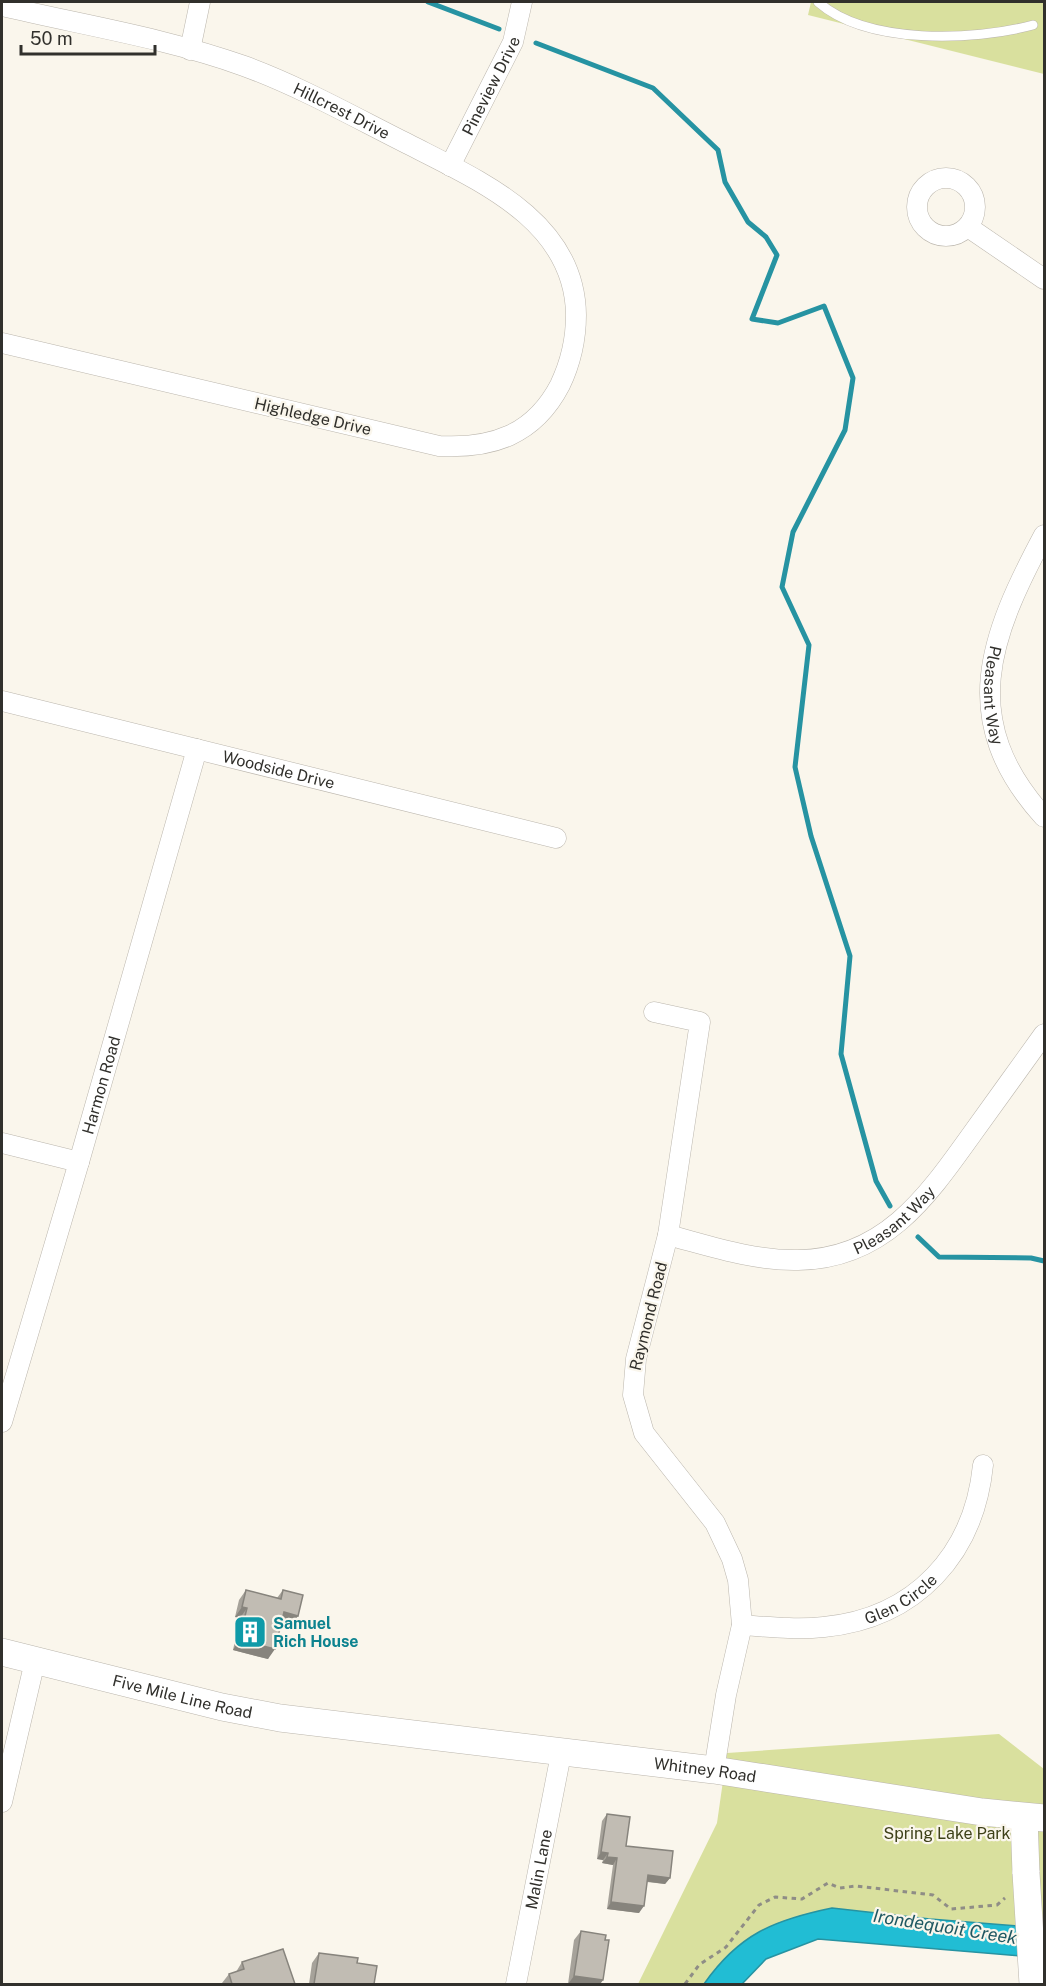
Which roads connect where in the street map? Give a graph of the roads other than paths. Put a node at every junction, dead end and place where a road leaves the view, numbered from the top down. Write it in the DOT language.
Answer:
graph roads {
  1 [pos="200,2"];
  2 [pos="522,2"];
  3 [pos="818,2"];
  4 [pos="2,6"];
  5 [pos="1033,25"];
  6 [pos="190,50"];
  7 [pos="450,166"];
  8 [pos="968,227"];
  9 [pos="1044,279"];
  10 [pos="2,343"];
  11 [pos="574,343"];
  12 [pos="1044,535"];
  13 [pos="2,701"];
  14 [pos="197,749"];
  15 [pos="1044,817"];
  16 [pos="556,837"];
  17 [pos="654,1012"];
  18 [pos="1044,1034"];
  19 [pos="2,1143"];
  20 [pos="80,1162"];
  21 [pos="668,1235"];
  22 [pos="2,1422"];
  23 [pos="984,1465"];
  24 [pos="742,1624"];
  25 [pos="2,1652"];
  26 [pos="35,1661"];
  27 [pos="366,1729"];
  28 [pos="561,1754"];
  29 [pos="714,1770"];
  30 [pos="2,1802"];
  31 [pos="1034,1817"];
  32 [pos="516,1984"];
  33 [pos="1033,1984"];
  1 -- 6 [label="street"];
  2 -- 7 [label="street, Pineview Drive"];
  3 -- 5 [label="lane"];
  4 -- 6 [label="street, Hillcrest Drive"];
  6 -- 7 [label="street, Hillcrest Drive"];
  7 -- 11 [label="street, Hillcrest Drive"];
  8 -- 9 [label="street"];
  10 -- 11 [label="street, Highledge Drive"];
  12 -- 15 [label="street, Pleasant Way"];
  13 -- 14 [label="street, Woodside Drive"];
  14 -- 16 [label="street, Woodside Drive"];
  14 -- 20 [label="street, Harmon Road"];
  17 -- 21 [label="street, Raymond Road"];
  18 -- 21 [label="street, Pleasant Way"];
  19 -- 20 [label="street"];
  20 -- 22 [label="street, Harmon Road"];
  21 -- 24 [label="street, Raymond Road"];
  23 -- 24 [label="street, Glen Circle"];
  24 -- 29 [label="street, Raymond Road"];
  25 -- 26 [label="main road, Five Mile Line Road"];
  26 -- 27 [label="main road, Five Mile Line Road"];
  26 -- 30 [label="street"];
  27 -- 28 [label="main road, Whitney Road"];
  28 -- 29 [label="main road, Whitney Road"];
  28 -- 32 [label="street, Malin Lane"];
  29 -- 31 [label="main road, Whitney Road"];
  31 -- 33 [label="main road, bridge"];
}
